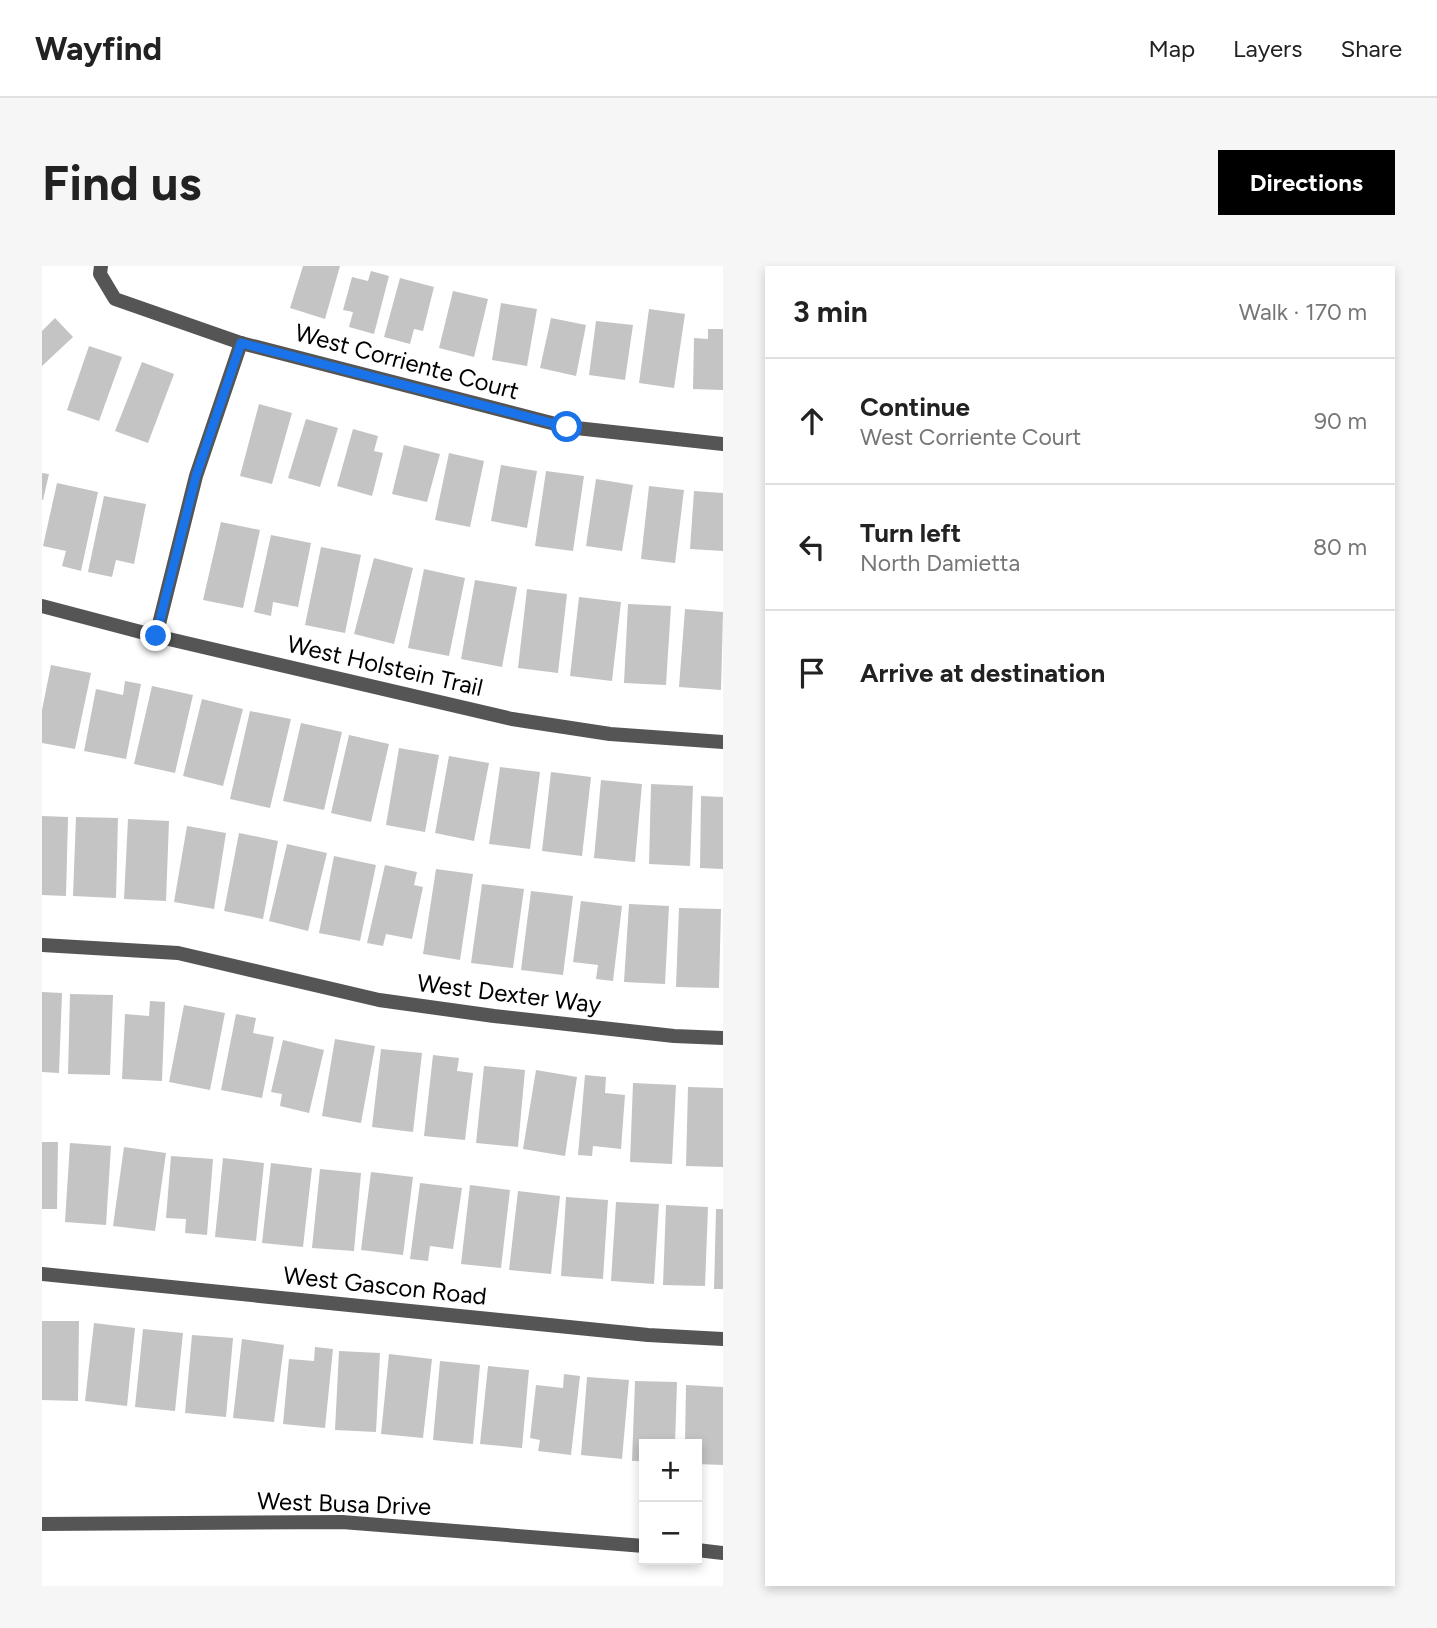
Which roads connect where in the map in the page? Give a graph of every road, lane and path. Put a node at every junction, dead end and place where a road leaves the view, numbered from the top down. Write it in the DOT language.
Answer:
graph roads {
  1 [pos="100,270"];
  2 [pos="241,343"];
  3 [pos="723,444"];
  4 [pos="42,606"];
  5 [pos="156,636"];
  6 [pos="723,742"];
  7 [pos="42,945"];
  8 [pos="723,1038"];
  9 [pos="42,1274"];
  10 [pos="723,1339"];
  11 [pos="42,1524"];
  12 [pos="639,1546"];
  13 [pos="702,1551"];
  14 [pos="723,1553"];
  1 -- 2 [label="street, West Corriente Court"];
  2 -- 3 [label="street, West Corriente Court"];
  2 -- 5 [label="street"];
  4 -- 5 [label="street, West Holstein Trail"];
  5 -- 6 [label="street, West Holstein Trail"];
  7 -- 8 [label="street, West Dexter Way"];
  9 -- 10 [label="street, West Gascon Road"];
  11 -- 12 [label="street, West Busa Drive"];
  13 -- 14 [label="street"];
}
